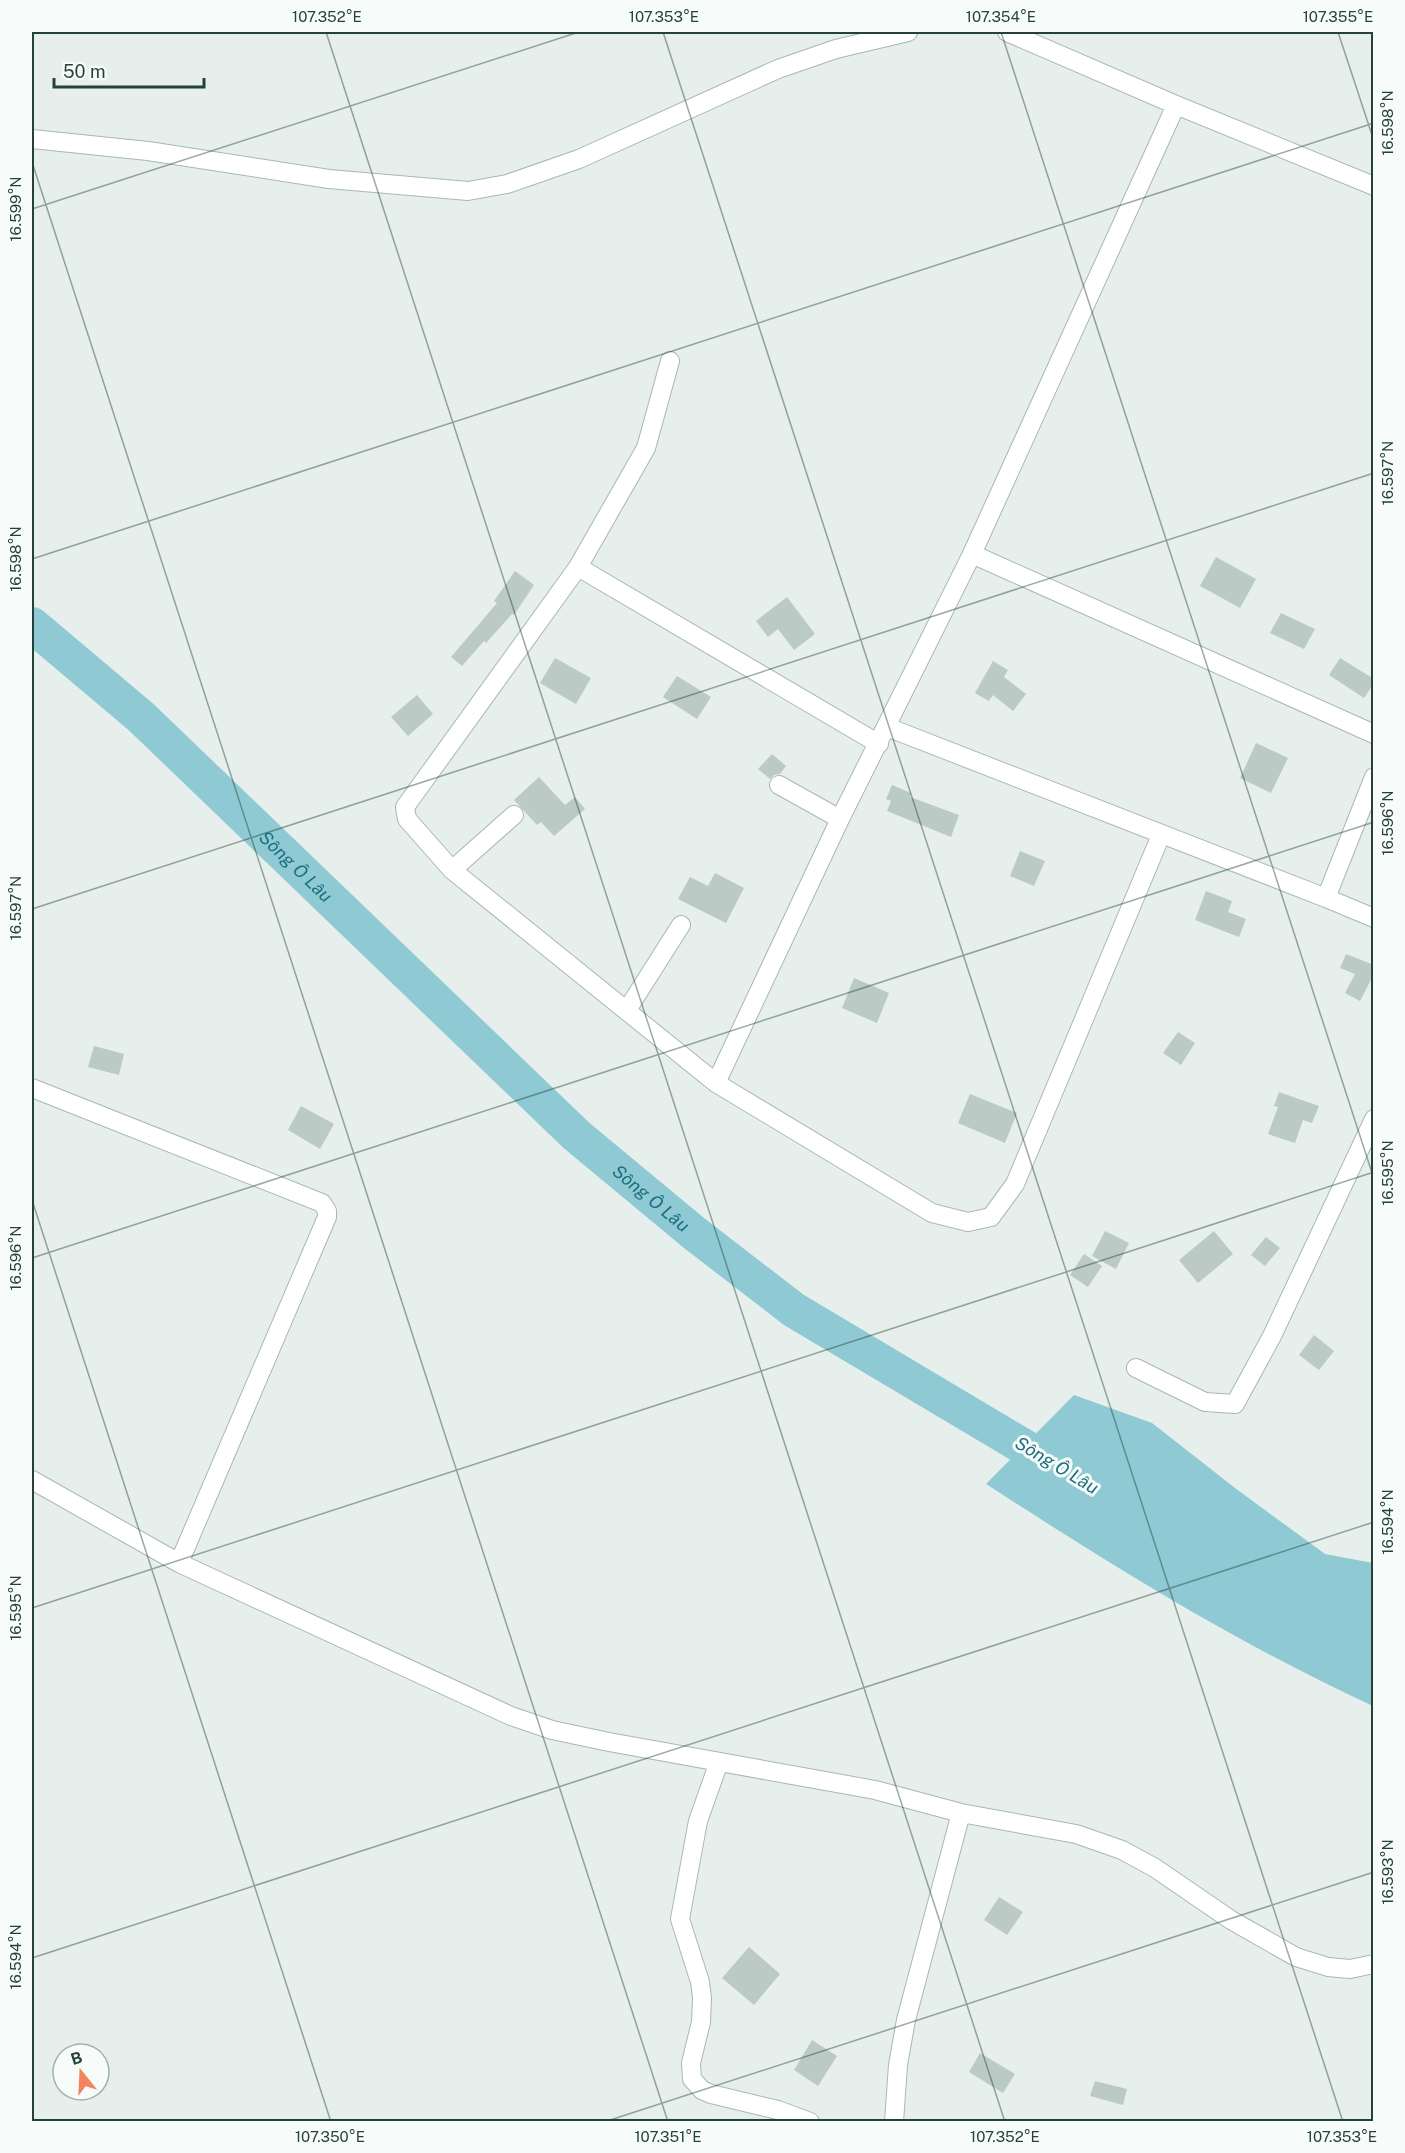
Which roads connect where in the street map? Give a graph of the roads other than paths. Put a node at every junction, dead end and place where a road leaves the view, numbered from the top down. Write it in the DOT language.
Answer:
graph roads {
  1 [pos="909,32"];
  2 [pos="1007,32"];
  3 [pos="1176,105"];
  4 [pos="32,139"];
  5 [pos="1374,186"];
  6 [pos="670,361"];
  7 [pos="972,554"];
  8 [pos="578,567"];
  9 [pos="887,727"];
  10 [pos="1374,734"];
  11 [pos="879,744"];
  12 [pos="1374,777"];
  13 [pos="779,785"];
  14 [pos="513,815"];
  15 [pos="840,819"];
  16 [pos="1161,835"];
  17 [pos="452,870"];
  18 [pos="1326,898"];
  19 [pos="1374,918"];
  20 [pos="681,925"];
  21 [pos="627,1010"];
  22 [pos="716,1083"];
  23 [pos="32,1088"];
  24 [pos="1374,1119"];
  25 [pos="1136,1368"];
  26 [pos="32,1480"];
  27 [pos="180,1563"];
  28 [pos="718,1762"];
  29 [pos="961,1813"];
  30 [pos="1374,1964"];
  31 [pos="810,2121"];
  32 [pos="894,2121"];
  1 -- 4 [label="street"];
  2 -- 3 [label="street"];
  3 -- 5 [label="street"];
  3 -- 7 [label="street"];
  6 -- 8 [label="street"];
  7 -- 9 [label="street"];
  7 -- 10 [label="street"];
  8 -- 11 [label="street"];
  8 -- 17 [label="street"];
  9 -- 11 [label="street"];
  9 -- 16 [label="street"];
  11 -- 15 [label="street"];
  12 -- 18 [label="street"];
  13 -- 15 [label="street"];
  14 -- 17 [label="street"];
  15 -- 22 [label="street"];
  16 -- 18 [label="street"];
  16 -- 22 [label="street"];
  17 -- 21 [label="street"];
  18 -- 19 [label="street"];
  20 -- 21 [label="street"];
  21 -- 22 [label="street"];
  23 -- 27 [label="street"];
  24 -- 25 [label="street"];
  26 -- 27 [label="street"];
  27 -- 28 [label="street"];
  28 -- 29 [label="street"];
  28 -- 31 [label="street"];
  29 -- 30 [label="street"];
  29 -- 32 [label="street"];
}
